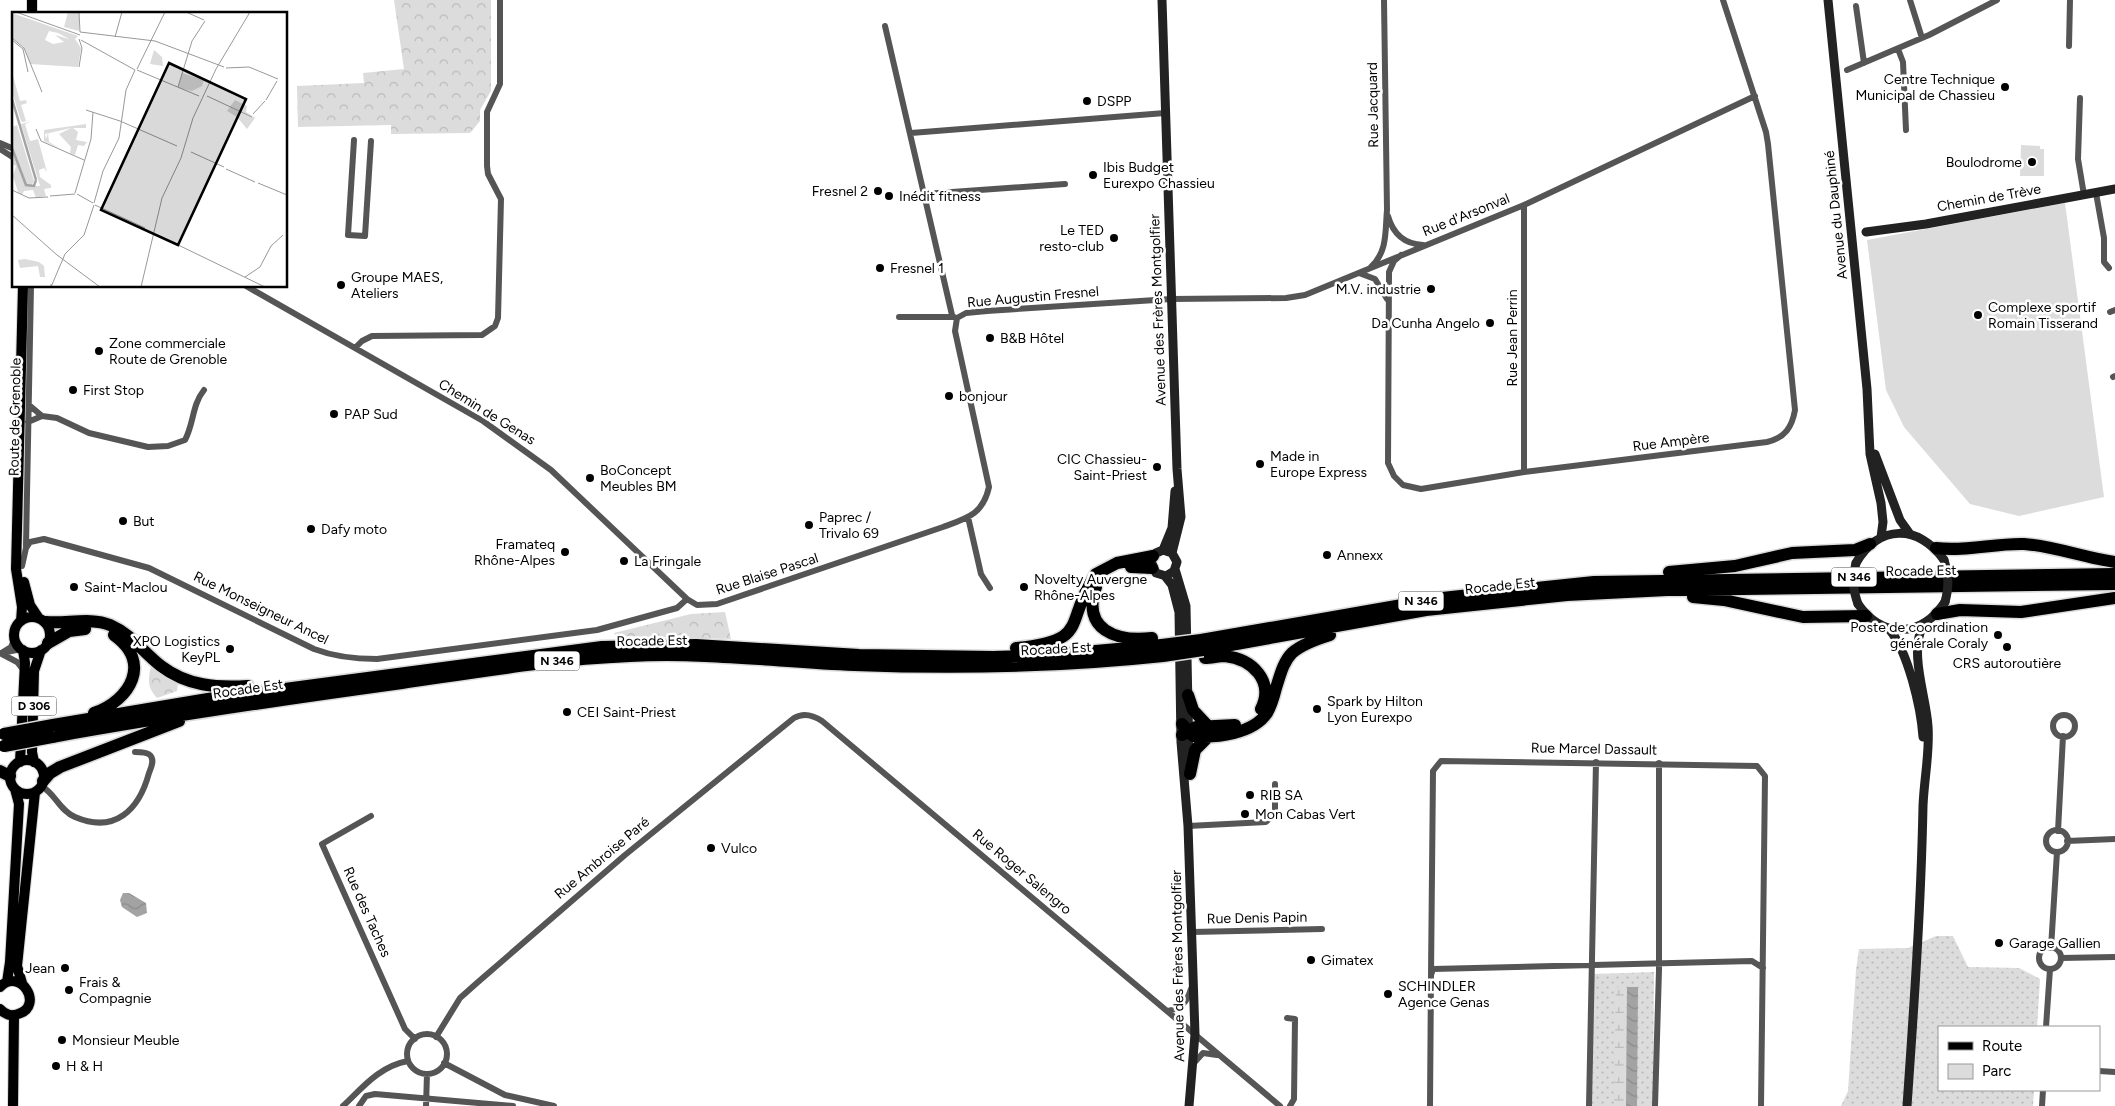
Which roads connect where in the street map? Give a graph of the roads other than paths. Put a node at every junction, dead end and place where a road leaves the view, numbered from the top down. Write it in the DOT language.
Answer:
graph roads {
  1 [pos="500,0"];
  2 [pos="1162,0"];
  3 [pos="1384,0"];
  4 [pos="1723,0"];
  5 [pos="1828,0"];
  6 [pos="1910,0"];
  7 [pos="1997,0"];
  8 [pos="2070,0"];
  9 [pos="1856,6"];
  10 [pos="885,26"];
  11 [pos="1922,38"];
  12 [pos="2069,46"];
  13 [pos="1898,49"];
  14 [pos="1864,63"];
  15 [pos="1847,70"];
  16 [pos="1755,96"];
  17 [pos="2080,98"];
  18 [pos="1165,113"];
  19 [pos="1906,130"];
  20 [pos="911,133"];
  21 [pos="354,140"];
  22 [pos="371,141"];
  23 [pos="0,143"];
  24 [pos="12,148"];
  25 [pos="0,149"];
  26 [pos="12,157"];
  27 [pos="1065,184"];
  28 [pos="2115,189"];
  29 [pos="2096,193"];
  30 [pos="924,194"];
  31 [pos="2084,195"];
  32 [pos="1524,204"];
  33 [pos="1387,210"];
  34 [pos="1866,232"];
  35 [pos="1423,245"];
  36 [pos="1401,255"];
  37 [pos="2109,268"];
  38 [pos="1367,269"];
  39 [pos="1357,274"];
  40 [pos="19,288"];
  41 [pos="25,288"];
  42 [pos="31,288"];
  43 [pos="250,288"];
  44 [pos="1171,300"];
  45 [pos="1388,302"];
  46 [pos="899,317"];
  47 [pos="955,317"];
  48 [pos="355,348"];
  49 [pos="204,390"];
  50 [pos="29,404"];
  51 [pos="42,416"];
  52 [pos="28,422"];
  53 [pos="1869,427"];
  54 [pos="1524,472"];
  55 [pos="968,517"];
  56 [pos="1910,534"];
  57 [pos="1876,540"];
  58 [pos="26,548"];
  59 [pos="1936,548"];
  60 [pos="1160,557"];
  61 [pos="2115,562"];
  62 [pos="19,568"];
  63 [pos="1175,569"];
  64 [pos="2115,574"];
  65 [pos="1165,576"];
  66 [pos="1594,582"];
  67 [pos="2115,584"];
  68 [pos="990,588"];
  69 [pos="1622,591"];
  70 [pos="2115,598"];
  71 [pos="687,599"];
  72 [pos="1937,614"];
  73 [pos="1866,616"];
  74 [pos="42,620"];
  75 [pos="20,621"];
  76 [pos="1359,622"];
  77 [pos="1923,625"];
  78 [pos="1889,629"];
  79 [pos="15,638"];
  80 [pos="1202,646"];
  81 [pos="45,647"];
  82 [pos="22,649"];
  83 [pos="1162,651"];
  84 [pos="0,653"];
  85 [pos="919,657"];
  86 [pos="25,672"];
  87 [pos="311,685"];
  88 [pos="1188,695"];
  89 [pos="245,704"];
  90 [pos="801,714"];
  91 [pos="1184,730"];
  92 [pos="53,731"];
  93 [pos="1208,731"];
  94 [pos="2063,736"];
  95 [pos="2,740"];
  96 [pos="135,752"];
  97 [pos="20,762"];
  98 [pos="34,762"];
  99 [pos="1596,762"];
  100 [pos="1659,763"];
  101 [pos="1926,764"];
  102 [pos="5,774"];
  103 [pos="1190,774"];
  104 [pos="1275,784"];
  105 [pos="40,786"];
  106 [pos="15,789"];
  107 [pos="371,816"];
  108 [pos="1188,826"];
  109 [pos="2058,831"];
  110 [pos="2115,839"];
  111 [pos="2067,841"];
  112 [pos="2057,852"];
  113 [pos="1322,929"];
  114 [pos="1192,932"];
  115 [pos="2051,948"];
  116 [pos="2115,957"];
  117 [pos="2061,958"];
  118 [pos="1659,964"];
  119 [pos="1593,966"];
  120 [pos="1763,968"];
  121 [pos="2050,969"];
  122 [pos="1431,975"];
  123 [pos="1194,980"];
  124 [pos="22,983"];
  125 [pos="3,985"];
  126 [pos="0,1009"];
  127 [pos="1168,1011"];
  128 [pos="14,1015"];
  129 [pos="1287,1018"];
  130 [pos="2046,1026"];
  131 [pos="1195,1034"];
  132 [pos="436,1037"];
  133 [pos="415,1039"];
  134 [pos="1222,1058"];
  135 [pos="408,1061"];
  136 [pos="444,1064"];
  137 [pos="1193,1064"];
  138 [pos="2100,1071"];
  139 [pos="2115,1072"];
  140 [pos="427,1074"];
  141 [pos="2043,1091"];
  142 [pos="426,1098"];
  143 [pos="461,1104"];
  144 [pos="13,1106"];
  145 [pos="343,1106"];
  146 [pos="359,1106"];
  147 [pos="426,1106"];
  148 [pos="513,1106"];
  149 [pos="554,1106"];
  150 [pos="1189,1106"];
  151 [pos="1280,1106"];
  152 [pos="1290,1106"];
  153 [pos="1430,1106"];
  154 [pos="1589,1106"];
  155 [pos="1655,1106"];
  156 [pos="1761,1106"];
  157 [pos="1907,1106"];
  158 [pos="2042,1106"];
  1 -- 48 [label="street"];
  2 -- 18 [label="street, Avenue des Frères Montgolfier"];
  3 -- 33 [label="street, Rue Jacquard"];
  4 -- 16 [label="street, Rue Ampère"];
  5 -- 53 [label="street, Avenue du Dauphiné"];
  6 -- 11 [label="street"];
  7 -- 11 [label="street"];
  8 -- 12 [label="street"];
  9 -- 14 [label="street"];
  10 -- 20 [label="street"];
  11 -- 13 [label="street"];
  13 -- 14 [label="street"];
  13 -- 19 [label="street"];
  14 -- 15 [label="street"];
  16 -- 32 [label="street, Rue d'Arsonval"];
  16 -- 54 [label="street, Rue Ampère"];
  17 -- 31 [label="street"];
  18 -- 20 [label="street"];
  18 -- 44 [label="street, Avenue des Frères Montgolfier"];
  20 -- 30 [label="street"];
  21 -- 22 [label="street"];
  23 -- 24 [label="street"];
  25 -- 26 [label="street"];
  27 -- 30 [label="street"];
  28 -- 29 [label="street, Chemin de Trève"];
  29 -- 31 [label="street, Chemin de Trève"];
  29 -- 37 [label="street"];
  30 -- 47 [label="street"];
  31 -- 34 [label="street, Chemin de Trève"];
  32 -- 35 [label="street, Rue d'Arsonval"];
  32 -- 54 [label="street, Rue Jean Perrin"];
  33 -- 35 [label="street, Rue Jacquard"];
  33 -- 38 [label="street, Rue Jacquard"];
  35 -- 36 [label="street, Rue d'Arsonval"];
  36 -- 38 [label="street, Rue d'Arsonval"];
  36 -- 45 [label="street, Rue Ampère"];
  38 -- 39 [label="street, Rue d'Arsonval"];
  39 -- 44 [label="street, Rue d'Arsonval"];
  39 -- 45 [label="street, Rue Ampère"];
  40 -- 62 [label="street, Route de Grenoble"];
  41 -- 62 [label="main road, Route de Grenoble"];
  42 -- 50 [label="street, Route de Grenoble"];
  43 -- 48 [label="street, Chemin de Genas"];
  44 -- 47 [label="street, Rue Augustin Fresnel"];
  44 -- 60 [label="street, Avenue des Frères Montgolfier"];
  45 -- 54 [label="street, Rue Ampère"];
  46 -- 47 [label="street, Rue Augustin Fresnel"];
  47 -- 55 [label="street, Rue Blaise Pascal"];
  48 -- 71 [label="street, Chemin de Genas"];
  49 -- 51 [label="street"];
  50 -- 51 [label="street"];
  50 -- 52 [label="street, Route de Grenoble"];
  51 -- 52 [label="street"];
  52 -- 58 [label="street, Route de Grenoble"];
  53 -- 56 [label="street, Avenue du Dauphiné"];
  53 -- 57 [label="street, Avenue du Dauphiné"];
  55 -- 68 [label="street"];
  55 -- 71 [label="street, Rue Blaise Pascal"];
  56 -- 57 [label="street"];
  56 -- 59 [label="street"];
  57 -- 66 [label="highway"];
  57 -- 73 [label="street, bridge"];
  58 -- 62 [label="street"];
  58 -- 71 [label="street, Rue Monseigneur Ancel"];
  59 -- 61 [label="highway"];
  59 -- 72 [label="street, bridge"];
  60 -- 63 [label="street, Avenue des Frères Montgolfier"];
  60 -- 65 [label="street"];
  60 -- 83 [label="highway"];
  60 -- 85 [label="highway"];
  62 -- 74 [label="main road, Route de Grenoble"];
  62 -- 75 [label="main road, Route de Grenoble"];
  63 -- 65 [label="street"];
  63 -- 88 [label="street, Avenue des Frères Montgolfier"];
  64 -- 66 [label="highway, Rocade Est / N 346"];
  65 -- 91 [label="street, Avenue des Frères Montgolfier"];
  66 -- 80 [label="highway, Rocade Est / N 346"];
  67 -- 69 [label="highway, Rocade Est / N 346"];
  69 -- 73 [label="highway"];
  69 -- 76 [label="highway, Rocade Est / N 346"];
  70 -- 72 [label="highway"];
  72 -- 77 [label="street"];
  73 -- 78 [label="street"];
  74 -- 75 [label="main road"];
  74 -- 81 [label="main road"];
  74 -- 87 [label="highway"];
  75 -- 79 [label="main road"];
  76 -- 80 [label="highway, Rocade Est / N 346"];
  76 -- 93 [label="highway"];
  77 -- 78 [label="street"];
  77 -- 101 [label="street"];
  78 -- 101 [label="street"];
  79 -- 82 [label="main road"];
  79 -- 84 [label="street"];
  80 -- 83 [label="highway, Rocade Est / N 346, bridge"];
  80 -- 83 [label="highway"];
  80 -- 93 [label="highway"];
  81 -- 82 [label="main road"];
  81 -- 92 [label="highway"];
  81 -- 98 [label="main road, D 306"];
  82 -- 84 [label="street"];
  82 -- 86 [label="main road, D 306"];
  83 -- 85 [label="highway, Rocade Est / N 346"];
  83 -- 89 [label="highway, Rocade Est / N 346"];
  84 -- 86 [label="street"];
  85 -- 87 [label="highway, Rocade Est / N 346"];
  86 -- 97 [label="main road, D 306"];
  87 -- 92 [label="highway, Rocade Est / N 346"];
  88 -- 91 [label="street, Avenue des Frères Montgolfier"];
  88 -- 93 [label="highway"];
  89 -- 92 [label="highway, Rocade Est / N 346"];
  89 -- 105 [label="highway"];
  90 -- 127 [label="street, Rue Roger Salengro"];
  90 -- 132 [label="street, Rue Ambroise Paré"];
  91 -- 93 [label="highway"];
  91 -- 103 [label="street, Avenue des Frères Montgolfier"];
  91 -- 108 [label="street, Avenue des Frères Montgolfier"];
  92 -- 95 [label="highway, Rocade Est / N 346, bridge"];
  93 -- 103 [label="highway"];
  94 -- 109 [label="street"];
  96 -- 105 [label="street"];
  97 -- 98 [label="main road"];
  97 -- 102 [label="main road"];
  98 -- 105 [label="main road"];
  99 -- 100 [label="street, Rue Marcel Dassault"];
  99 -- 119 [label="street"];
  99 -- 122 [label="street, Rue Marcel Dassault"];
  100 -- 118 [label="street"];
  100 -- 120 [label="street, Rue Marcel Dassault"];
  101 -- 157 [label="street"];
  102 -- 106 [label="main road"];
  103 -- 108 [label="street, Avenue des Frères Montgolfier"];
  104 -- 108 [label="street"];
  105 -- 106 [label="main road"];
  105 -- 124 [label="main road"];
  106 -- 125 [label="main road"];
  107 -- 133 [label="street, Rue des Taches"];
  108 -- 114 [label="street, Avenue des Frères Montgolfier"];
  109 -- 111 [label="street"];
  109 -- 112 [label="street"];
  110 -- 111 [label="street"];
  111 -- 112 [label="street"];
  112 -- 115 [label="street"];
  113 -- 114 [label="street, Rue Denis Papin"];
  114 -- 123 [label="street, Avenue des Frères Montgolfier"];
  115 -- 117 [label="street"];
  115 -- 121 [label="street"];
  116 -- 117 [label="street"];
  117 -- 121 [label="street"];
  118 -- 119 [label="street"];
  118 -- 120 [label="street"];
  118 -- 155 [label="street"];
  119 -- 122 [label="street"];
  119 -- 154 [label="street"];
  120 -- 156 [label="street, Rue Marcel Dassault"];
  121 -- 130 [label="street"];
  122 -- 153 [label="street, Rue Marcel Dassault"];
  123 -- 127 [label="street"];
  123 -- 131 [label="street, Avenue des Frères Montgolfier"];
  124 -- 125 [label="main road"];
  124 -- 128 [label="main road"];
  126 -- 128 [label="main road"];
  127 -- 131 [label="street, Rue Roger Salengro"];
  128 -- 144 [label="main road"];
  129 -- 152 [label="street"];
  131 -- 134 [label="street, Rue Roger Salengro"];
  131 -- 137 [label="street, Avenue des Frères Montgolfier"];
  132 -- 133 [label="street"];
  132 -- 136 [label="street"];
  133 -- 135 [label="street"];
  134 -- 137 [label="street"];
  134 -- 151 [label="street, Rue Roger Salengro"];
  135 -- 140 [label="street"];
  135 -- 145 [label="street"];
  136 -- 140 [label="street"];
  136 -- 149 [label="street"];
  137 -- 150 [label="street, Avenue des Frères Montgolfier"];
  138 -- 139 [label="street"];
  140 -- 142 [label="street"];
  141 -- 158 [label="street"];
  142 -- 143 [label="street"];
  142 -- 146 [label="street"];
  142 -- 147 [label="street"];
  143 -- 148 [label="street"];
}
